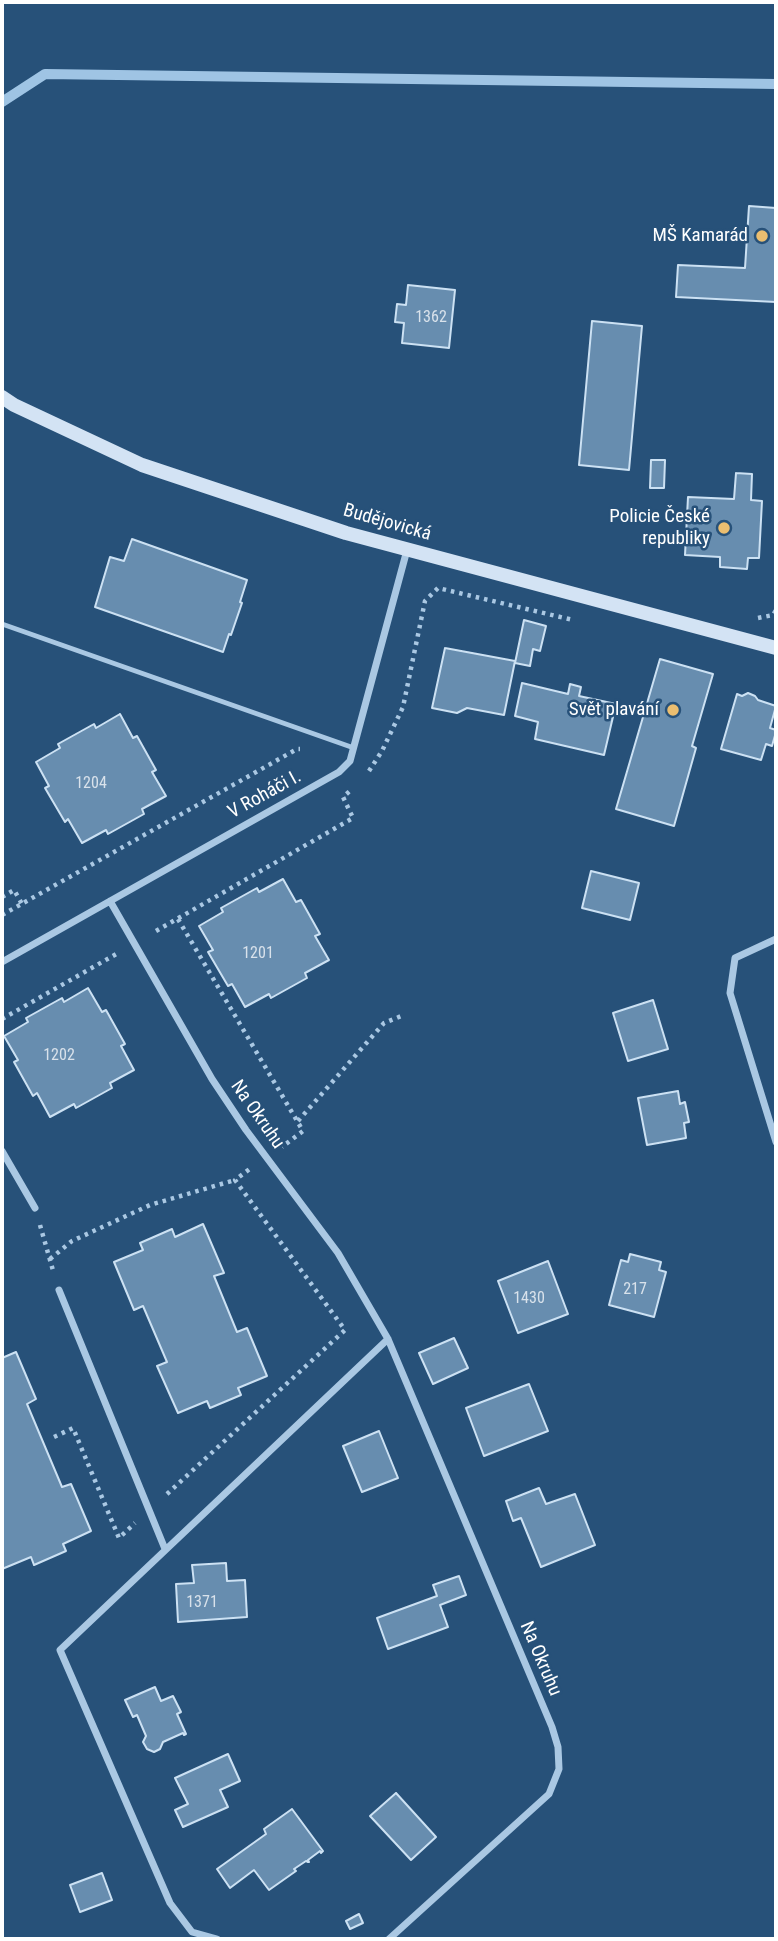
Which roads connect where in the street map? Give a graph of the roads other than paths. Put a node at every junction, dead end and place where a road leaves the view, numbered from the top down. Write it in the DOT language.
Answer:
graph roads {
  1 [pos="2,397"];
  2 [pos="407,549"];
  3 [pos="2,624"];
  4 [pos="776,648"];
  5 [pos="354,748"];
  6 [pos="110,901"];
  7 [pos="776,939"];
  8 [pos="2,962"];
  9 [pos="776,1142"];
  10 [pos="2,1151"];
  11 [pos="35,1208"];
  12 [pos="59,1290"];
  13 [pos="388,1339"];
  14 [pos="165,1549"];
  15 [pos="217,1939"];
  16 [pos="389,1939"];
  1 -- 2 [label="main road, Budějovická"];
  2 -- 4 [label="main road, Budějovická"];
  2 -- 5 [label="street, V Roháči I."];
  3 -- 5 [label="lane"];
  5 -- 6 [label="street, V Roháči I."];
  6 -- 8 [label="street, V Roháči I."];
  6 -- 13 [label="street, Na Okruhu"];
  7 -- 9 [label="street"];
  10 -- 11 [label="street"];
  12 -- 14 [label="street"];
  13 -- 14 [label="street"];
  13 -- 16 [label="street, Na Okruhu"];
  14 -- 15 [label="street"];
}
